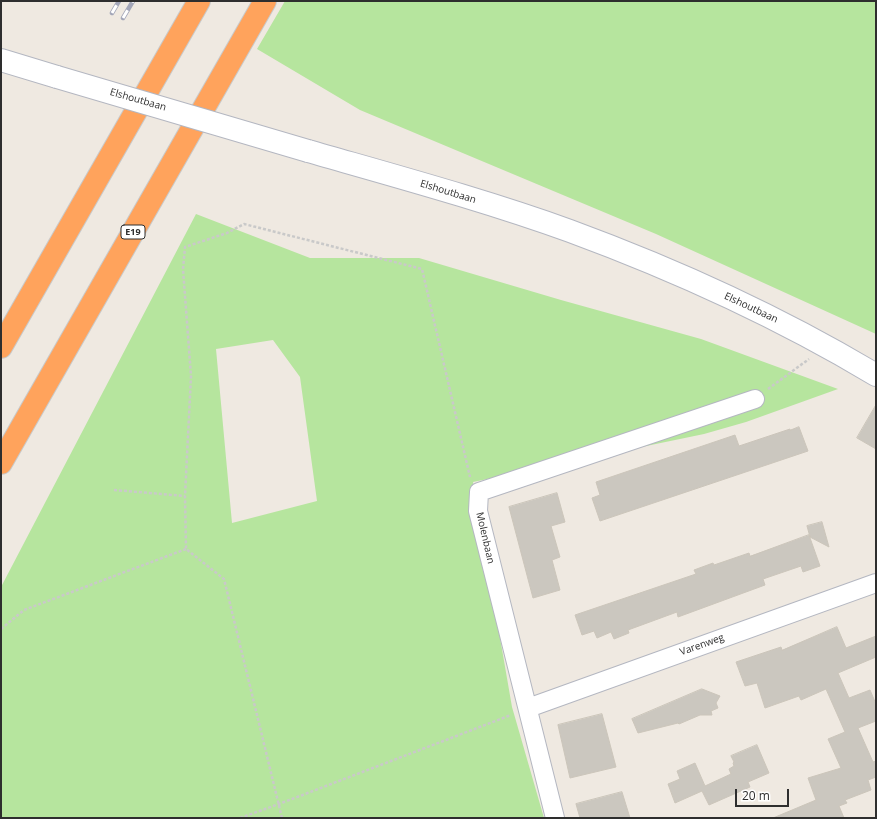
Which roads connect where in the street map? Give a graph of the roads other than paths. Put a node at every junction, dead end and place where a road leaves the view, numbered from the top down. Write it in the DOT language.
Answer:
graph roads {
  1 [pos="199,1"];
  2 [pos="265,1"];
  3 [pos="1,60"];
  4 [pos="1,347"];
  5 [pos="876,374"];
  6 [pos="755,399"];
  7 [pos="1,463"];
  8 [pos="876,583"];
  9 [pos="528,708"];
  10 [pos="556,818"];
  1 -- 4 [label="highway"];
  2 -- 7 [label="highway, E19"];
  3 -- 5 [label="main road, Elshoutbaan, bridge"];
  6 -- 9 [label="street, Molenbaan"];
  8 -- 9 [label="street, Varenweg"];
  9 -- 10 [label="street, Molenbaan"];
}
